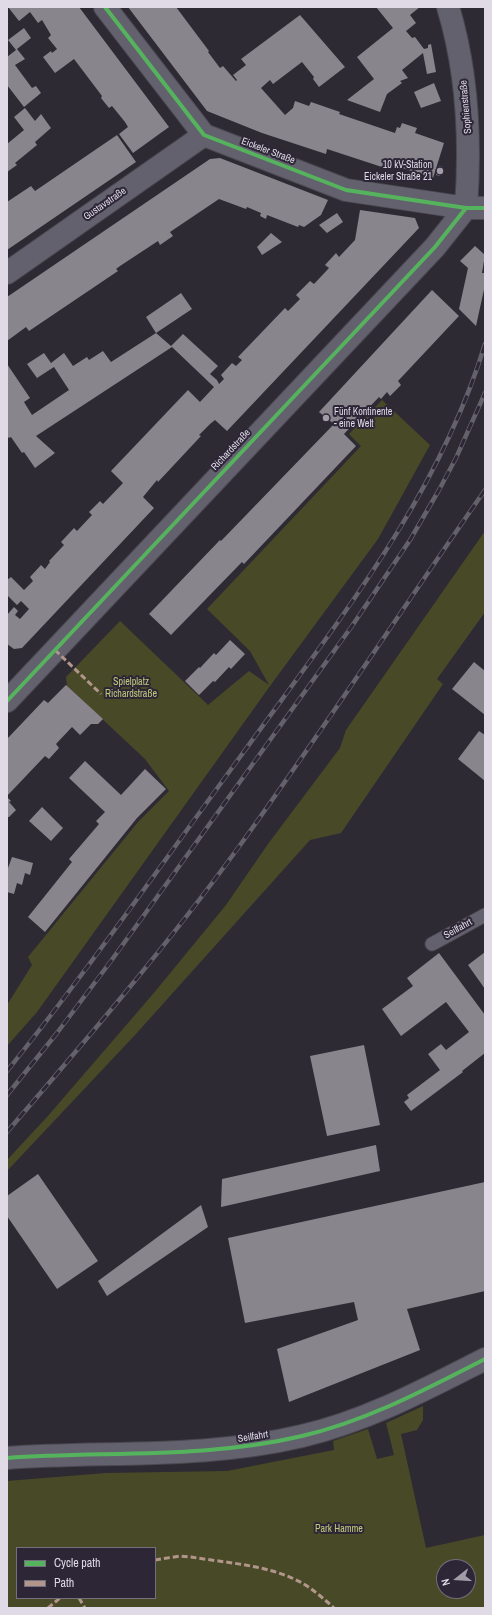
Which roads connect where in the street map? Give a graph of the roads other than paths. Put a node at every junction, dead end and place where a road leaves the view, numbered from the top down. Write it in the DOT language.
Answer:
graph roads {
  1 [pos="105,7"];
  2 [pos="448,7"];
  3 [pos="204,135"];
  4 [pos="475,208"];
  5 [pos="7,273"];
  6 [pos="12,687"];
  7 [pos="485,914"];
  8 [pos="432,944"];
  9 [pos="485,1359"];
  10 [pos="7,1458"];
  1 -- 3 [label="street"];
  2 -- 4 [label="street, Sophienstraße"];
  3 -- 4 [label="street, Eickeler Straße"];
  3 -- 5 [label="street, Gustavstraße"];
  4 -- 6 [label="street, Richardstraße"];
  7 -- 8 [label="lane, Seilfahrt"];
  9 -- 10 [label="street, Seilfahrt"];
}
